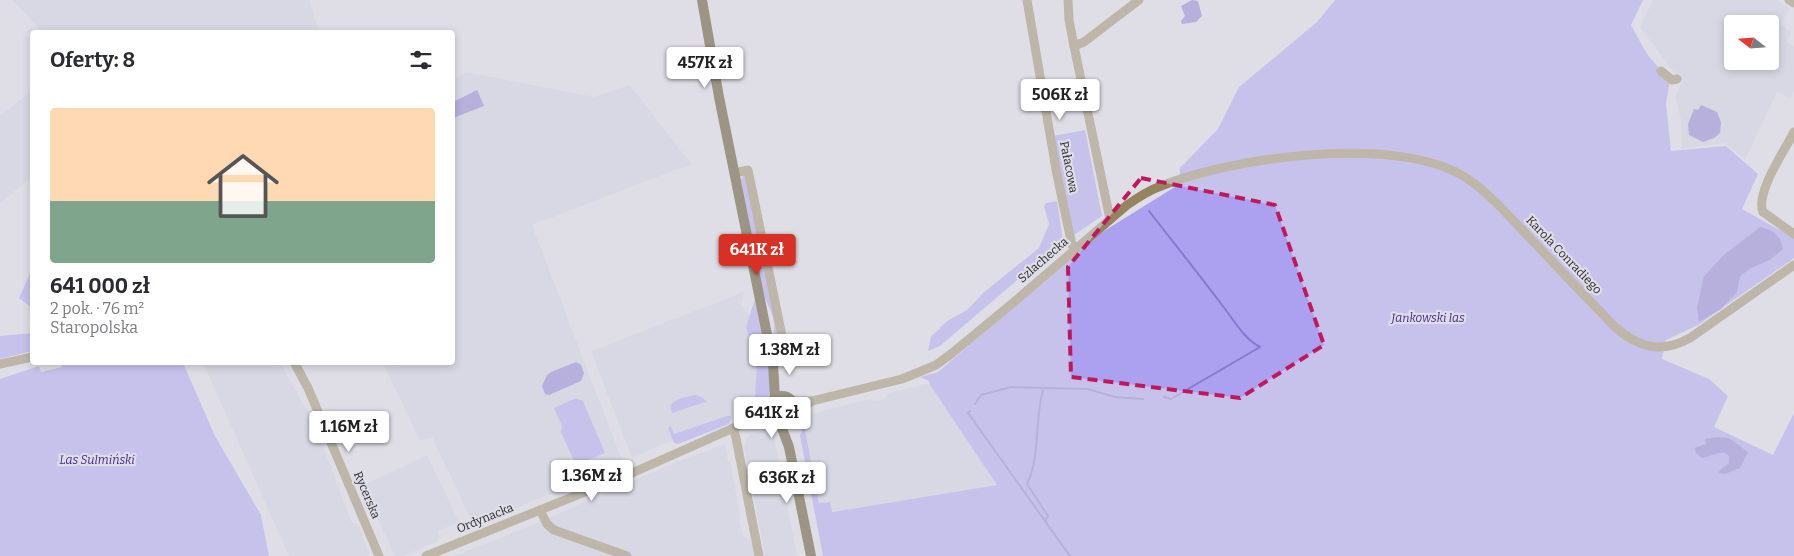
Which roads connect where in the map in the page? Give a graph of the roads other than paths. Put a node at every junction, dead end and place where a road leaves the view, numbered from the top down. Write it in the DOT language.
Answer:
graph roads {
  1 [pos="702,0"];
  2 [pos="1027,0"];
  3 [pos="1068,0"];
  4 [pos="1139,0"];
  5 [pos="1789,0"];
  6 [pos="1794,3"];
  7 [pos="1074,46"];
  8 [pos="1661,70"];
  9 [pos="1677,79"];
  10 [pos="1794,132"];
  11 [pos="1297,157"];
  12 [pos="736,173"];
  13 [pos="1110,219"];
  14 [pos="1794,234"];
  15 [pos="1074,249"];
  16 [pos="1794,265"];
  17 [pos="785,351"];
  18 [pos="30,357"];
  19 [pos="0,364"];
  20 [pos="773,364"];
  21 [pos="296,365"];
  22 [pos="788,365"];
  23 [pos="768,408"];
  24 [pos="784,410"];
  25 [pos="747,422"];
  26 [pos="733,428"];
  27 [pos="540,510"];
  28 [pos="439,554"];
  29 [pos="379,556"];
  30 [pos="426,556"];
  31 [pos="626,556"];
  32 [pos="759,556"];
  33 [pos="811,556"];
  1 -- 12 [label="main road"];
  2 -- 15 [label="street, Pałacowa"];
  3 -- 7 [label="street"];
  4 -- 7 [label="street"];
  5 -- 6 [label="street"];
  7 -- 13 [label="street"];
  8 -- 9 [label="street"];
  10 -- 14 [label="street"];
  11 -- 13 [label="street, Szlachecka"];
  11 -- 16 [label="street, Karola Conradiego"];
  12 -- 17 [label="street"];
  12 -- 20 [label="main road"];
  13 -- 15 [label="street, Szlachecka"];
  15 -- 24 [label="street, Szlachecka"];
  17 -- 20 [label="street"];
  17 -- 22 [label="street"];
  18 -- 19 [label="street"];
  20 -- 24 [label="main road"];
  21 -- 29 [label="street, Rycerska"];
  23 -- 24 [label="main road"];
  23 -- 25 [label="street, Ordynacka"];
  24 -- 25 [label="street, Ordynacka"];
  24 -- 33 [label="main road"];
  25 -- 26 [label="street, Ordynacka"];
  26 -- 27 [label="street, Ordynacka"];
  26 -- 32 [label="street"];
  27 -- 28 [label="street, Ordynacka"];
  27 -- 31 [label="street"];
  28 -- 30 [label="street, Ordynacka"];
}
